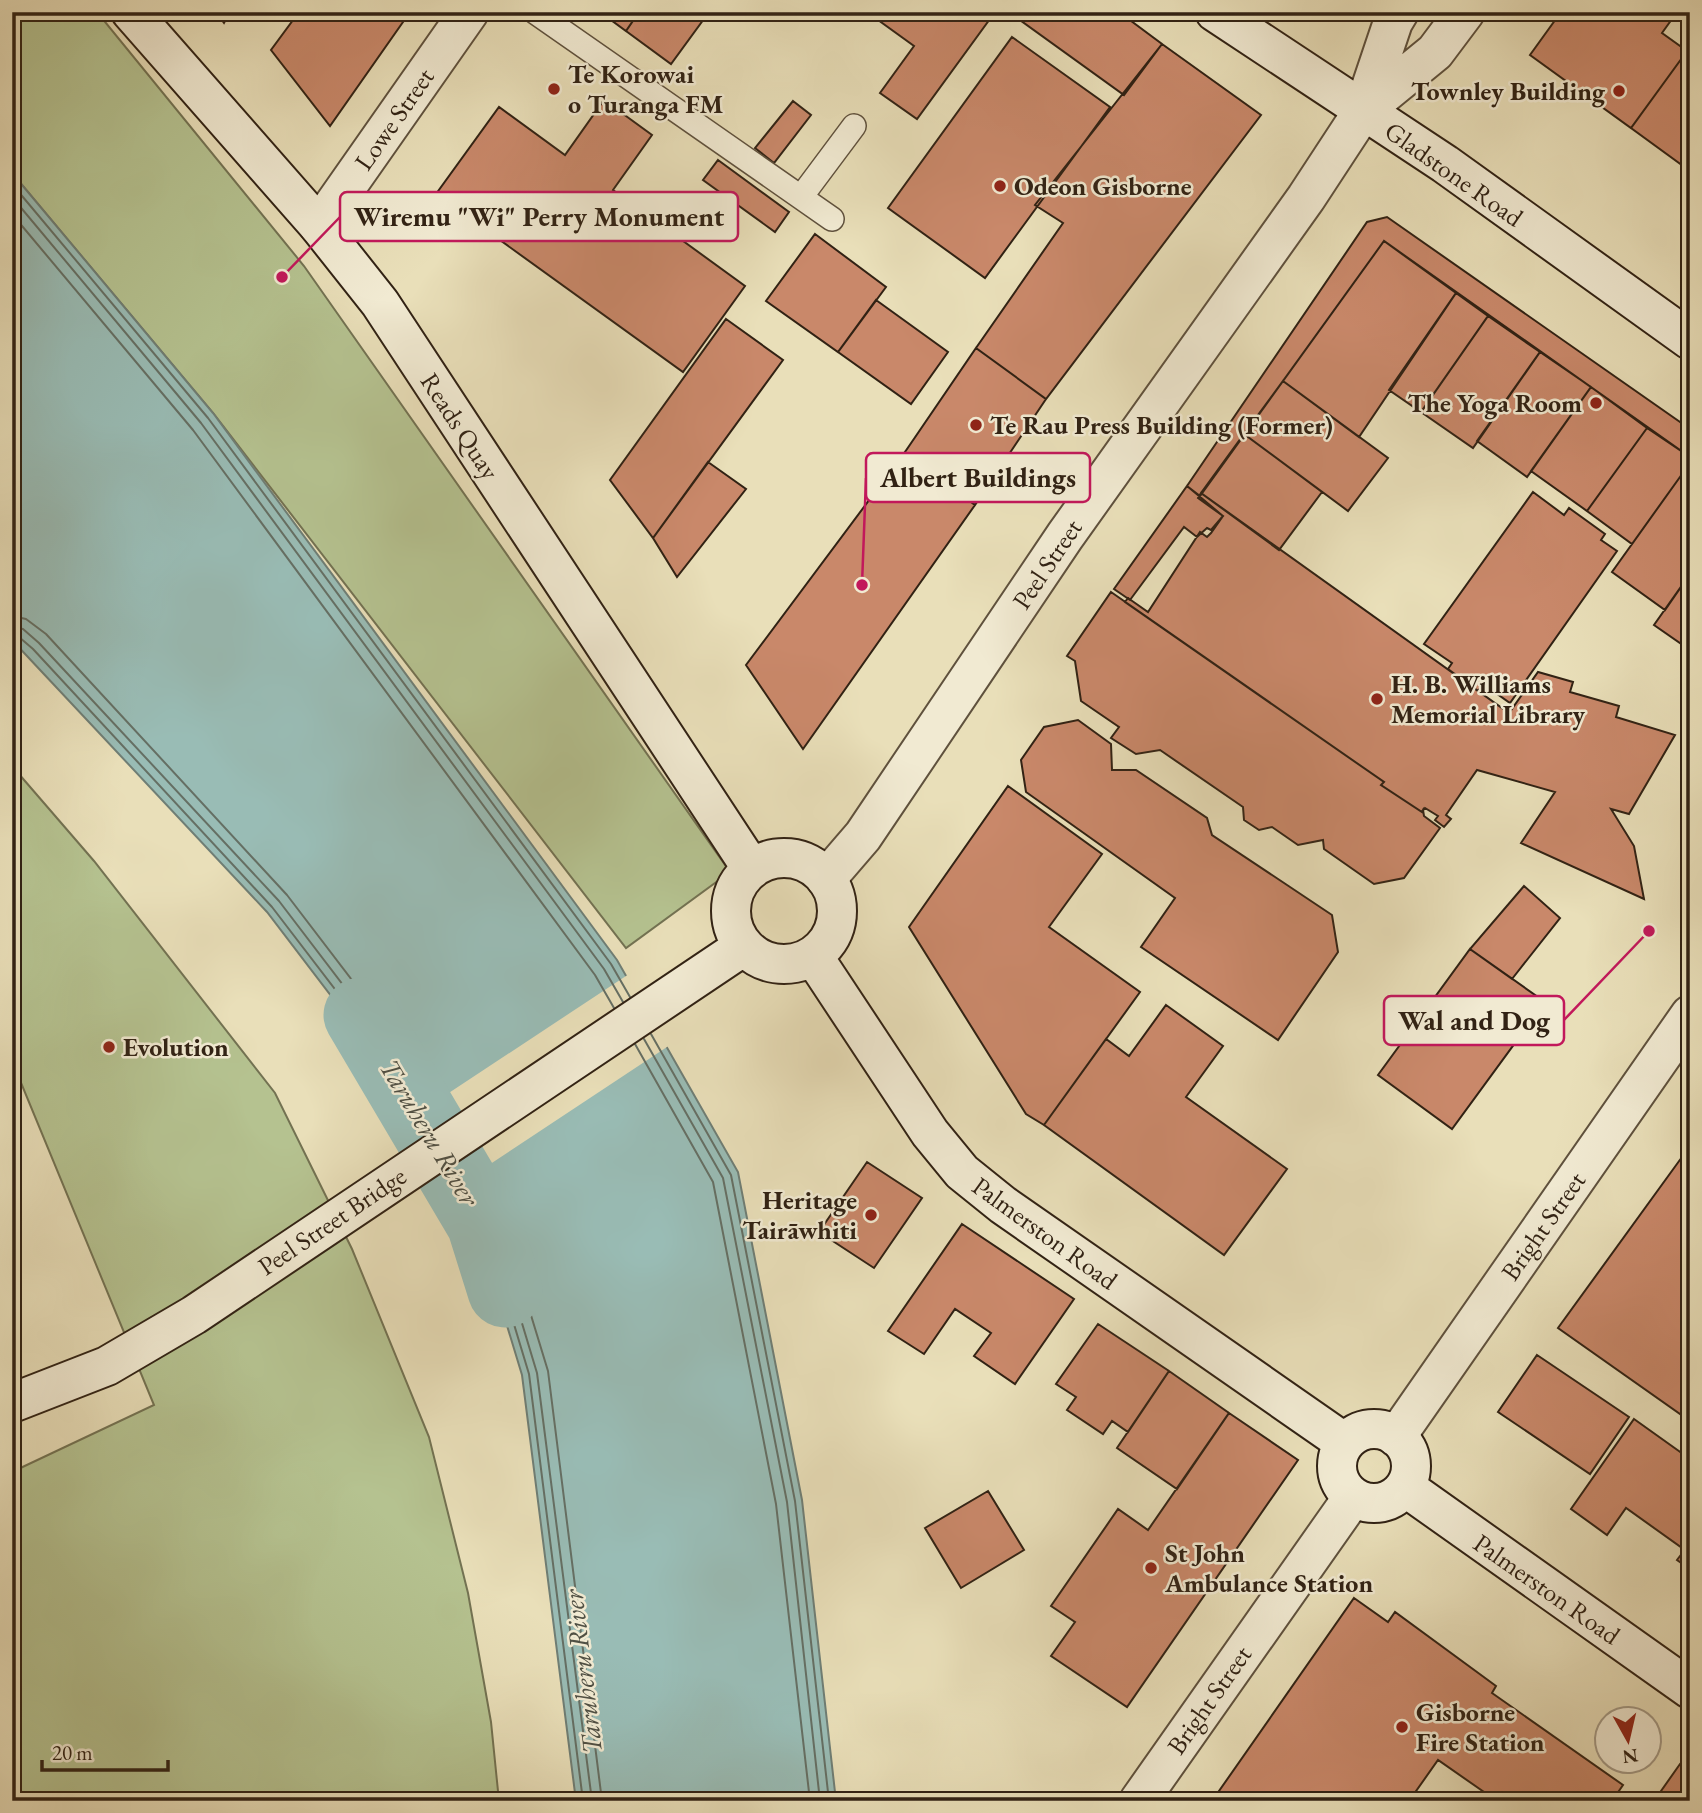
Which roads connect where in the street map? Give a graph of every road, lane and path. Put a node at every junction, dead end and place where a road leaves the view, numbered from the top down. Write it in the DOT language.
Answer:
graph roads {
  1 [pos="131,12"];
  2 [pos="469,12"];
  3 [pos="535,12"];
  4 [pos="1215,12"];
  5 [pos="1399,12"];
  6 [pos="1465,12"];
  7 [pos="1363,111"];
  8 [pos="854,126"];
  9 [pos="801,197"];
  10 [pos="832,219"];
  11 [pos="319,226"];
  12 [pos="1690,340"];
  13 [pos="751,869"];
  14 [pos="826,878"];
  15 [pos="731,956"];
  16 [pos="813,956"];
  17 [pos="1690,1015"];
  18 [pos="12,1404"];
  19 [pos="1396,1437"];
  20 [pos="1345,1443"];
  21 [pos="1405,1487"];
  22 [pos="1353,1497"];
  23 [pos="1690,1689"];
  24 [pos="1139,1801"];
  1 -- 11 [label="street, Reads Quay"];
  2 -- 11 [label="street, Lowe Street"];
  3 -- 9 [label="lane"];
  4 -- 7 [label="street, Gladstone Road"];
  5 -- 7 [label="street, Peel Street"];
  6 -- 7 [label="street, Peel Street"];
  7 -- 12 [label="street, Gladstone Road"];
  7 -- 14 [label="street, Peel Street"];
  8 -- 9 [label="lane"];
  9 -- 10 [label="lane"];
  11 -- 13 [label="street, Reads Quay"];
  13 -- 14 [label="street"];
  13 -- 15 [label="street"];
  14 -- 16 [label="street"];
  15 -- 16 [label="street"];
  15 -- 18 [label="street, Peel Street Bridge"];
  16 -- 20 [label="street, Palmerston Road"];
  17 -- 19 [label="street, Bright Street"];
  19 -- 20 [label="street"];
  19 -- 21 [label="street"];
  20 -- 22 [label="street"];
  21 -- 22 [label="street"];
  21 -- 23 [label="street, Palmerston Road"];
  22 -- 24 [label="street, Bright Street"];
}
